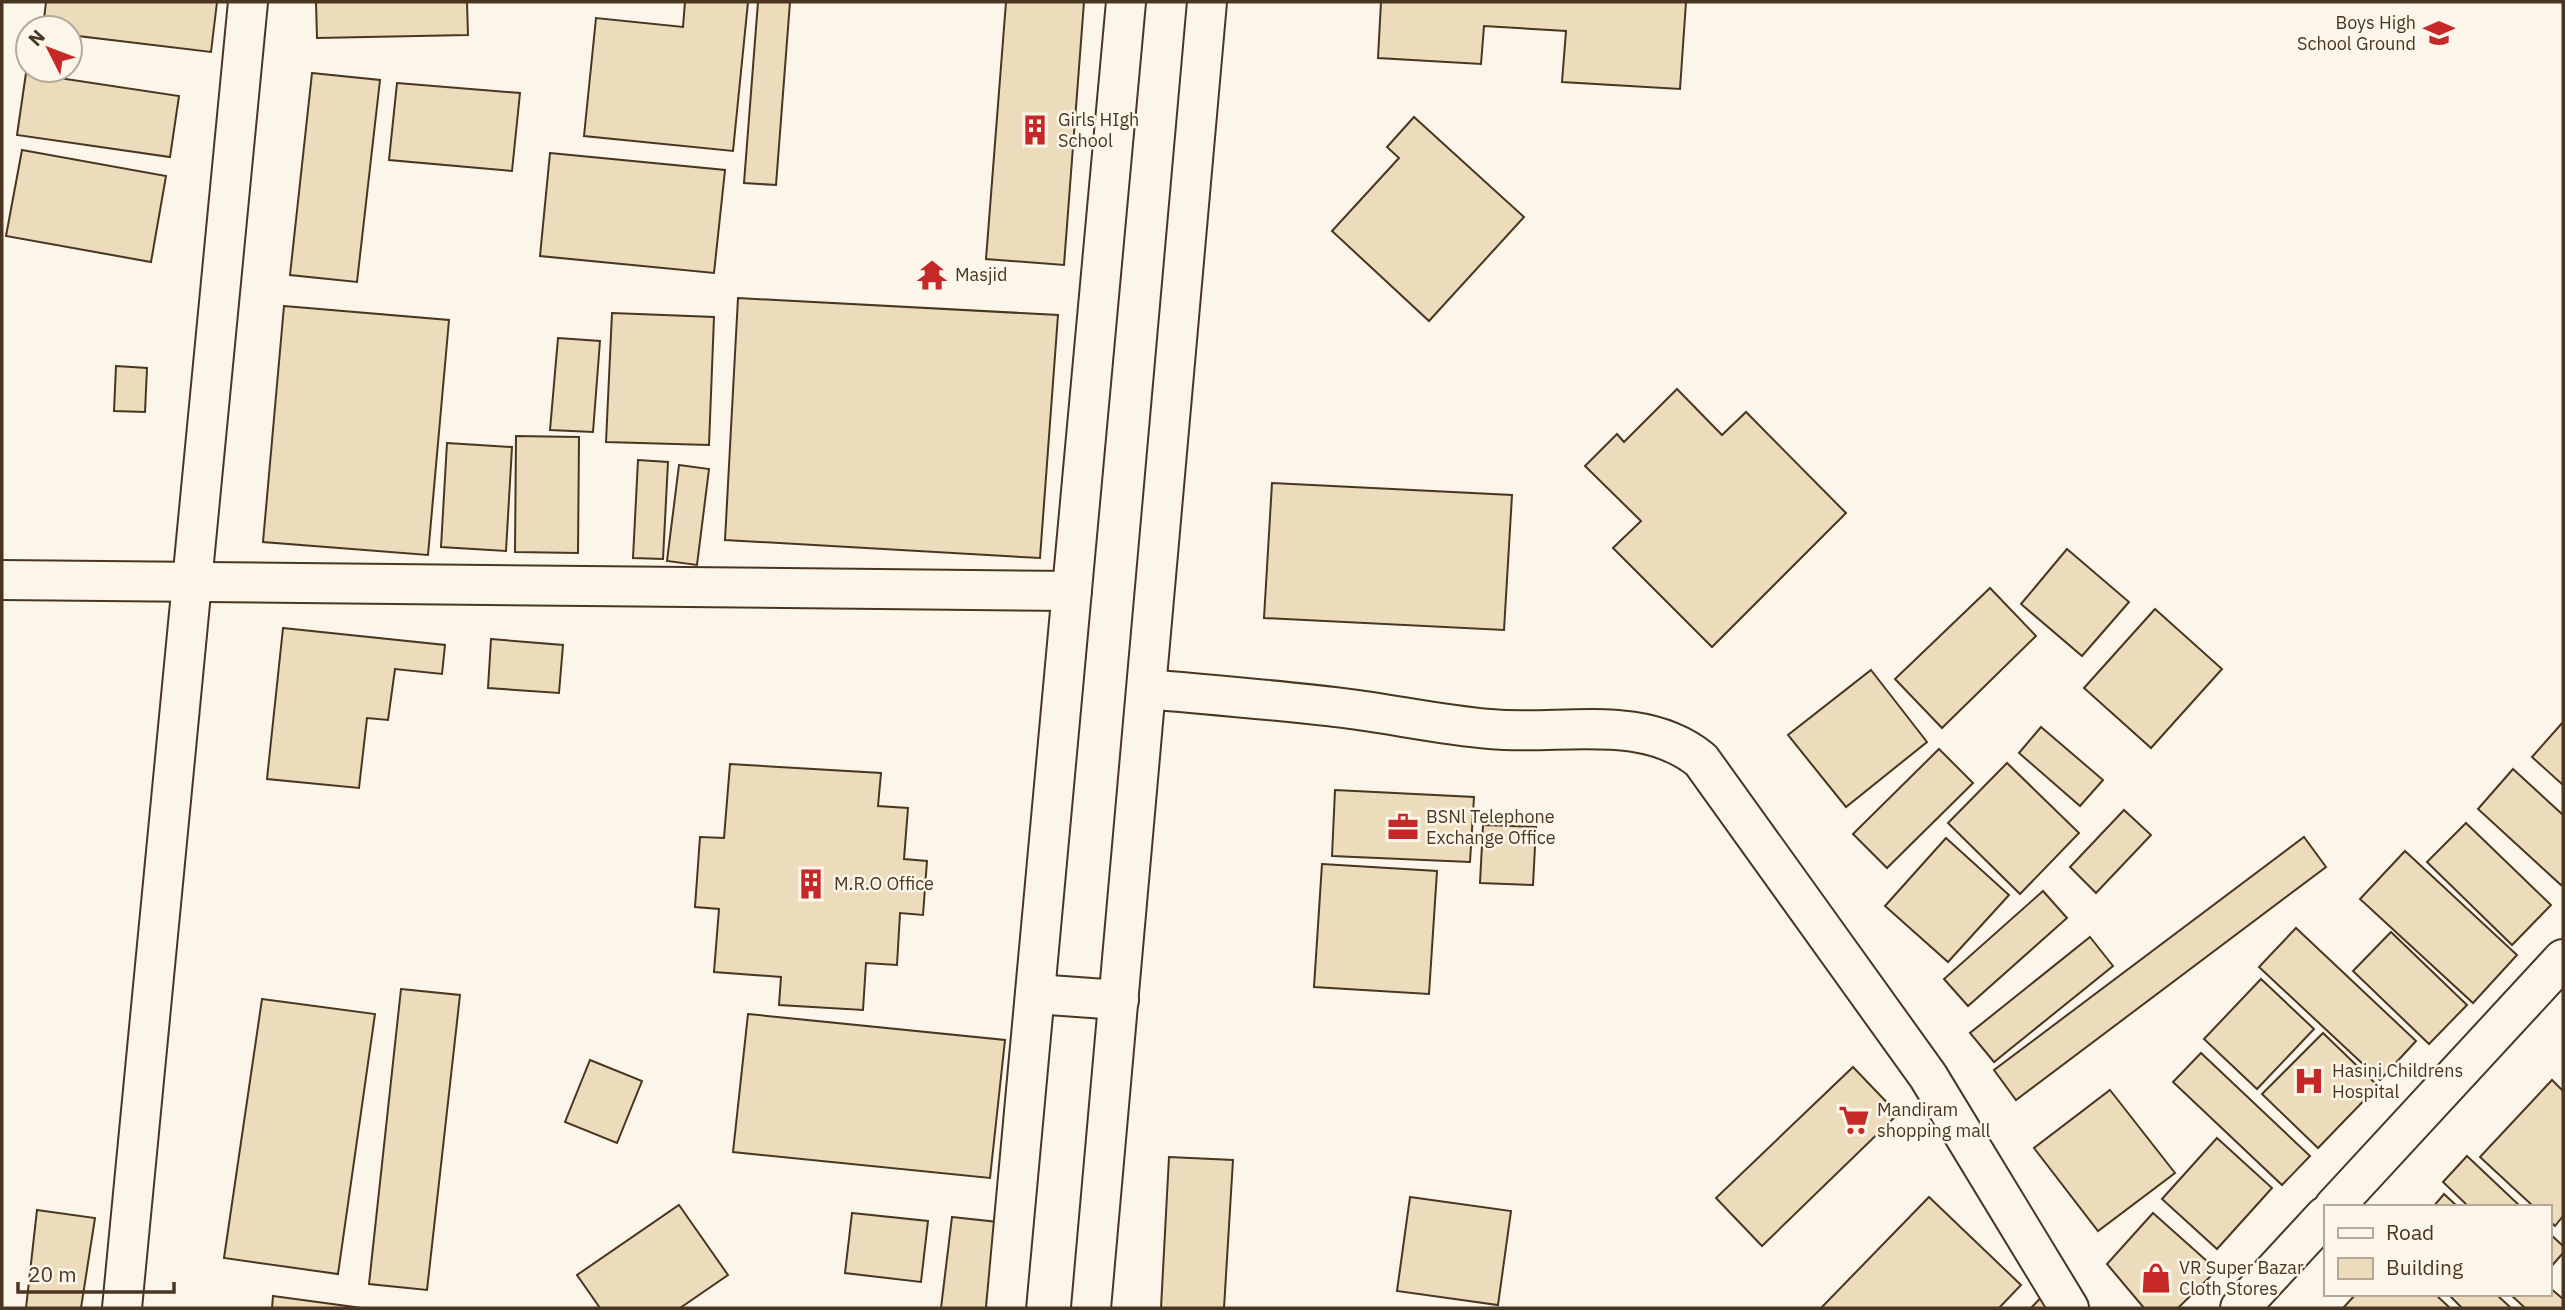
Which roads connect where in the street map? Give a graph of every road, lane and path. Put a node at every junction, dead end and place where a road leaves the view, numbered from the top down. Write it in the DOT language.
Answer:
graph roads {
  1 [pos="248,2"];
  2 [pos="1126,2"];
  3 [pos="1207,2"];
  4 [pos="2,580"];
  5 [pos="190,582"];
  6 [pos="1072,591"];
  7 [pos="1147,689"];
  8 [pos="2563,959"];
  9 [pos="1035,994"];
  10 [pos="1119,1000"];
  11 [pos="2336,1205"];
  12 [pos="2324,1217"];
  13 [pos="122,1308"];
  14 [pos="1006,1308"];
  15 [pos="1091,1308"];
  16 [pos="2069,1308"];
  17 [pos="2240,1308"];
  1 -- 5 [label="street"];
  2 -- 6 [label="street"];
  3 -- 7 [label="street"];
  4 -- 5 [label="street"];
  5 -- 6 [label="street"];
  5 -- 13 [label="street"];
  6 -- 9 [label="street"];
  7 -- 10 [label="street"];
  7 -- 16 [label="street"];
  8 -- 11 [label="street"];
  9 -- 10 [label="street"];
  9 -- 14 [label="street"];
  10 -- 15 [label="street"];
  12 -- 17 [label="street"];
}
